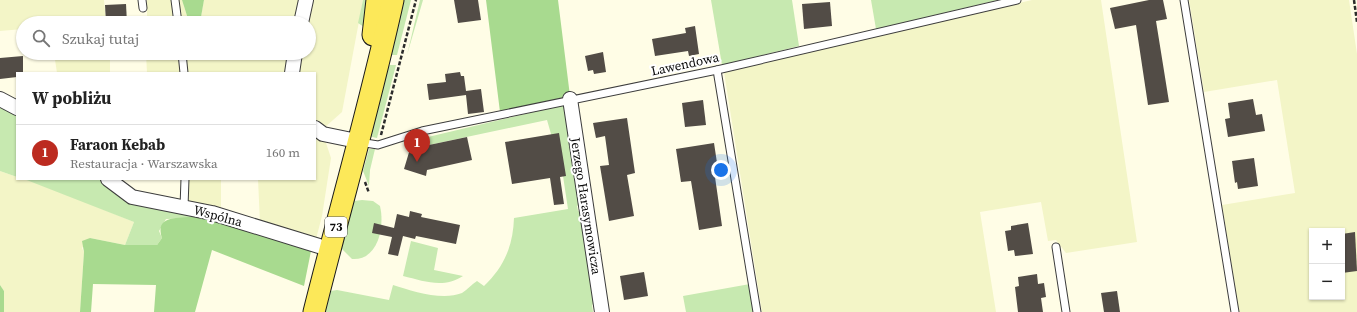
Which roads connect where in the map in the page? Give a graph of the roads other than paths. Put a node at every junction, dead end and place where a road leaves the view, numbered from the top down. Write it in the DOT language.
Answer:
graph roads {
  1 [pos="175,0"];
  2 [pos="306,0"];
  3 [pos="377,0"];
  4 [pos="393,0"];
  5 [pos="1017,0"];
  6 [pos="1184,0"];
  7 [pos="177,16"];
  8 [pos="303,16"];
  9 [pos="183,60"];
  10 [pos="294,60"];
  11 [pos="717,70"];
  12 [pos="184,72"];
  13 [pos="292,72"];
  14 [pos="0,99"];
  15 [pos="570,99"];
  16 [pos="16,107"];
  17 [pos="316,129"];
  18 [pos="357,141"];
  19 [pos="109,180"];
  20 [pos="185,180"];
  21 [pos="184,207"];
  22 [pos="1056,247"];
  23 [pos="330,251"];
  24 [pos="314,312"];
  25 [pos="602,312"];
  26 [pos="757,312"];
  27 [pos="1066,312"];
  28 [pos="1235,312"];
  1 -- 7 [label="lane"];
  2 -- 8 [label="street"];
  3 -- 18 [label="main road, 73"];
  4 -- 18 [label="main road, 73"];
  5 -- 11 [label="lane, Lawendowa"];
  6 -- 28 [label="lane"];
  9 -- 12 [label="lane"];
  10 -- 13 [label="street"];
  11 -- 15 [label="lane, Lawendowa"];
  11 -- 26 [label="lane"];
  14 -- 16 [label="street"];
  15 -- 18 [label="lane, Lawendowa"];
  15 -- 25 [label="street, Jerzego Harasymowicza"];
  17 -- 18 [label="street"];
  18 -- 23 [label="main road, 73"];
  19 -- 21 [label="street, Wspólna"];
  20 -- 21 [label="lane"];
  21 -- 23 [label="street, Wspólna"];
  22 -- 27 [label="lane"];
  23 -- 24 [label="main road, 73"];
}
